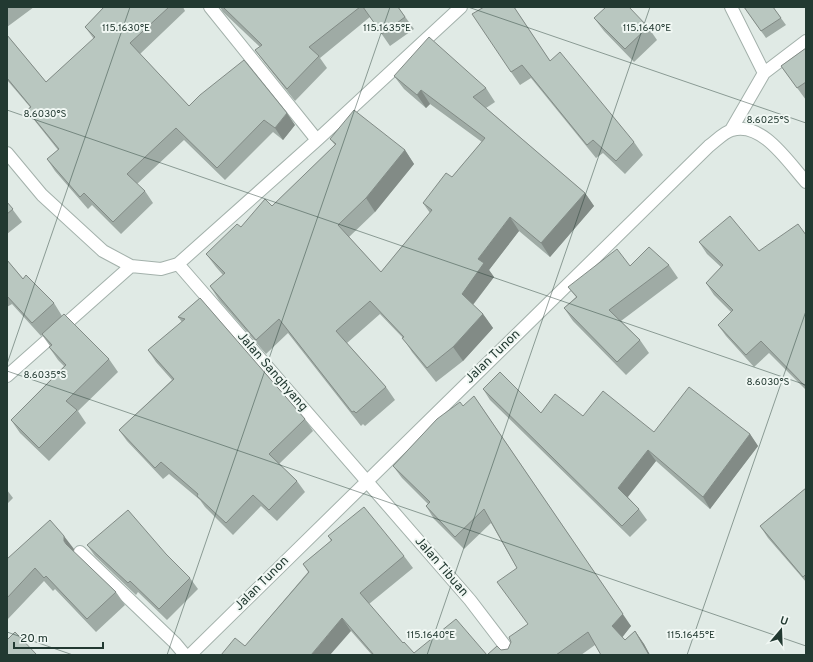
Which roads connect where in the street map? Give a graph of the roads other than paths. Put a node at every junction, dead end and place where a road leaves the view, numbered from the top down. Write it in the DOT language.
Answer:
graph roads {
  1 [pos="210,7"];
  2 [pos="461,7"];
  3 [pos="731,7"];
  4 [pos="806,41"];
  5 [pos="764,73"];
  6 [pos="731,130"];
  7 [pos="317,140"];
  8 [pos="7,153"];
  9 [pos="806,182"];
  10 [pos="178,264"];
  11 [pos="131,266"];
  12 [pos="7,376"];
  13 [pos="366,481"];
  14 [pos="80,552"];
  15 [pos="185,655"];
  16 [pos="190,655"];
  17 [pos="512,655"];
  1 -- 7 [label="street"];
  2 -- 7 [label="street"];
  3 -- 5 [label="street"];
  4 -- 5 [label="street"];
  5 -- 6 [label="street"];
  6 -- 9 [label="street"];
  6 -- 13 [label="street, Jalan Tunon"];
  7 -- 10 [label="street"];
  8 -- 11 [label="street"];
  10 -- 11 [label="street"];
  10 -- 13 [label="street, Jalan Sanghyang"];
  11 -- 12 [label="street"];
  13 -- 16 [label="street, Jalan Tunon"];
  13 -- 17 [label="street, Jalan Tibuan"];
  14 -- 15 [label="street"];
}
